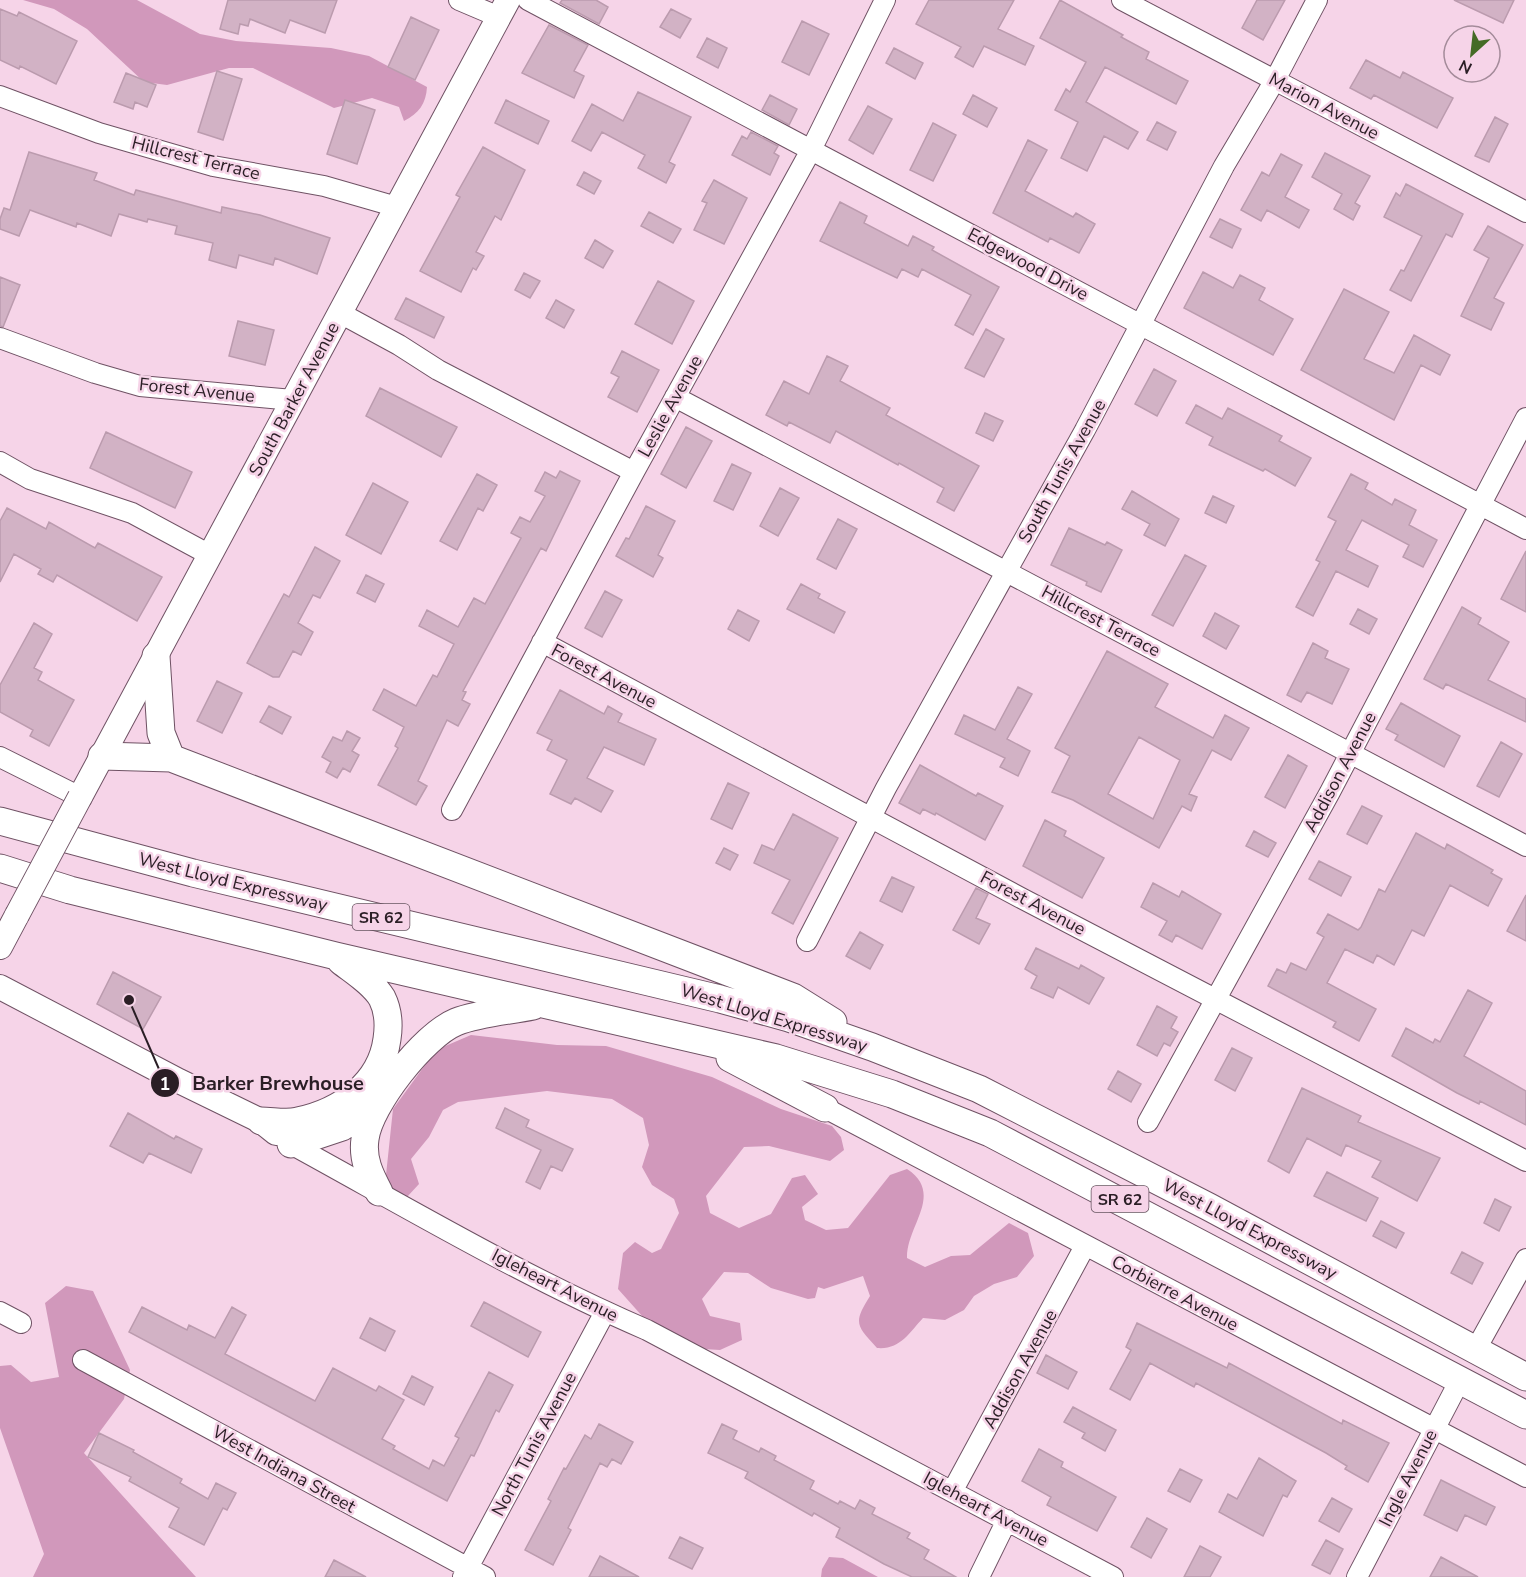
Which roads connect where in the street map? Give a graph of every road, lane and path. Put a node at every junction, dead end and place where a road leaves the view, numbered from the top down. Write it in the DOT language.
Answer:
graph roads {
  1 [pos="459,0"];
  2 [pos="528,0"];
  3 [pos="885,0"];
  4 [pos="1122,0"];
  5 [pos="1317,0"];
  6 [pos="503,9"];
  7 [pos="1275,80"];
  8 [pos="0,96"];
  9 [pos="811,150"];
  10 [pos="397,207"];
  11 [pos="1526,212"];
  12 [pos="340,313"];
  13 [pos="1141,324"];
  14 [pos="0,338"];
  15 [pos="675,397"];
  16 [pos="293,400"];
  17 [pos="1526,418"];
  18 [pos="0,462"];
  19 [pos="634,472"];
  20 [pos="1482,506"];
  21 [pos="1526,529"];
  22 [pos="210,555"];
  23 [pos="1007,571"];
  24 [pos="542,642"];
  25 [pos="156,656"];
  26 [pos="1350,753"];
  27 [pos="102,756"];
  28 [pos="0,757"];
  29 [pos="171,758"];
  30 [pos="80,797"];
  31 [pos="452,810"];
  32 [pos="872,818"];
  33 [pos="0,821"];
  34 [pos="1526,846"];
  35 [pos="0,868"];
  36 [pos="807,941"];
  37 [pos="0,947"];
  38 [pos="336,956"];
  39 [pos="0,987"];
  40 [pos="1216,999"];
  41 [pos="542,1005"];
  42 [pos="691,1038"];
  43 [pos="872,1047"];
  44 [pos="379,1102"];
  45 [pos="825,1108"];
  46 [pos="261,1121"];
  47 [pos="1148,1122"];
  48 [pos="291,1144"];
  49 [pos="1526,1161"];
  50 [pos="379,1192"];
  51 [pos="1085,1246"];
  52 [pos="1526,1259"];
  53 [pos="0,1312"];
  54 [pos="605,1312"];
  55 [pos="21,1323"];
  56 [pos="1476,1349"];
  57 [pos="83,1360"];
  58 [pos="1526,1377"];
  59 [pos="1460,1380"];
  60 [pos="1526,1415"];
  61 [pos="1433,1429"];
  62 [pos="1526,1477"];
  63 [pos="953,1490"];
  64 [pos="1007,1521"];
  65 [pos="472,1574"];
  66 [pos="979,1577"];
  67 [pos="1113,1577"];
  68 [pos="1356,1577"];
  1 -- 6 [label="street"];
  2 -- 9 [label="street, Edgewood Drive"];
  3 -- 9 [label="street, Leslie Avenue"];
  4 -- 7 [label="street, Marion Avenue"];
  5 -- 7 [label="street, South Tunis Avenue"];
  6 -- 10 [label="main road, South Barker Avenue"];
  7 -- 11 [label="street, Marion Avenue"];
  7 -- 13 [label="street, South Tunis Avenue"];
  8 -- 10 [label="street, Hillcrest Terrace"];
  9 -- 13 [label="street, Edgewood Drive"];
  9 -- 15 [label="street, Leslie Avenue"];
  10 -- 12 [label="main road, South Barker Avenue"];
  12 -- 16 [label="main road, South Barker Avenue"];
  12 -- 19 [label="street"];
  13 -- 20 [label="street, Edgewood Drive"];
  13 -- 23 [label="street, South Tunis Avenue"];
  14 -- 16 [label="street, Forest Avenue"];
  15 -- 19 [label="street, Leslie Avenue"];
  15 -- 23 [label="street, Hillcrest Terrace"];
  16 -- 22 [label="main road, South Barker Avenue"];
  17 -- 20 [label="street, Addison Avenue"];
  18 -- 22 [label="street"];
  19 -- 24 [label="street, Leslie Avenue"];
  20 -- 21 [label="street, Edgewood Drive"];
  20 -- 26 [label="street, Addison Avenue"];
  22 -- 25 [label="main road, South Barker Avenue"];
  23 -- 26 [label="street, Hillcrest Terrace"];
  23 -- 32 [label="street, South Tunis Avenue"];
  24 -- 31 [label="street, Leslie Avenue"];
  24 -- 32 [label="street, Forest Avenue"];
  25 -- 27 [label="main road, South Barker Avenue"];
  25 -- 29 [label="highway"];
  26 -- 34 [label="street, Hillcrest Terrace"];
  26 -- 40 [label="street, Addison Avenue"];
  27 -- 29 [label="highway"];
  27 -- 30 [label="main road, South Barker Avenue"];
  28 -- 30 [label="street"];
  29 -- 43 [label="highway"];
  30 -- 37 [label="main road, South Barker Avenue, bridge"];
  32 -- 36 [label="street, South Tunis Avenue"];
  32 -- 40 [label="street, Forest Avenue"];
  33 -- 43 [label="highway, West Lloyd Expressway / SR 62"];
  35 -- 38 [label="highway, West Lloyd Expressway / SR 62"];
  38 -- 41 [label="highway, West Lloyd Expressway / SR 62"];
  38 -- 46 [label="highway"];
  39 -- 46 [label="main road, Igleheart Avenue"];
  40 -- 47 [label="street, Addison Avenue"];
  40 -- 49 [label="street, Forest Avenue"];
  41 -- 42 [label="highway, West Lloyd Expressway / SR 62"];
  41 -- 44 [label="highway"];
  42 -- 45 [label="highway"];
  42 -- 59 [label="highway, West Lloyd Expressway / SR 62"];
  43 -- 56 [label="highway, West Lloyd Expressway / SR 62"];
  44 -- 48 [label="highway"];
  44 -- 50 [label="highway"];
  45 -- 51 [label="street, Corbierre Avenue"];
  46 -- 48 [label="main road, Igleheart Avenue"];
  48 -- 50 [label="street, Igleheart Avenue"];
  50 -- 54 [label="street, Igleheart Avenue"];
  51 -- 61 [label="street, Corbierre Avenue"];
  51 -- 63 [label="street, Addison Avenue"];
  52 -- 56 [label="street"];
  53 -- 55 [label="street"];
  54 -- 63 [label="street, Igleheart Avenue"];
  54 -- 65 [label="street, North Tunis Avenue"];
  56 -- 58 [label="highway, West Lloyd Expressway / SR 62"];
  57 -- 65 [label="street, West Indiana Street"];
  59 -- 60 [label="highway, West Lloyd Expressway / SR 62"];
  59 -- 61 [label="street, Ingle Avenue"];
  61 -- 62 [label="street, Corbierre Avenue"];
  61 -- 68 [label="street, Ingle Avenue"];
  63 -- 64 [label="street, Igleheart Avenue"];
  64 -- 66 [label="street"];
  64 -- 67 [label="street, Igleheart Avenue"];
}
